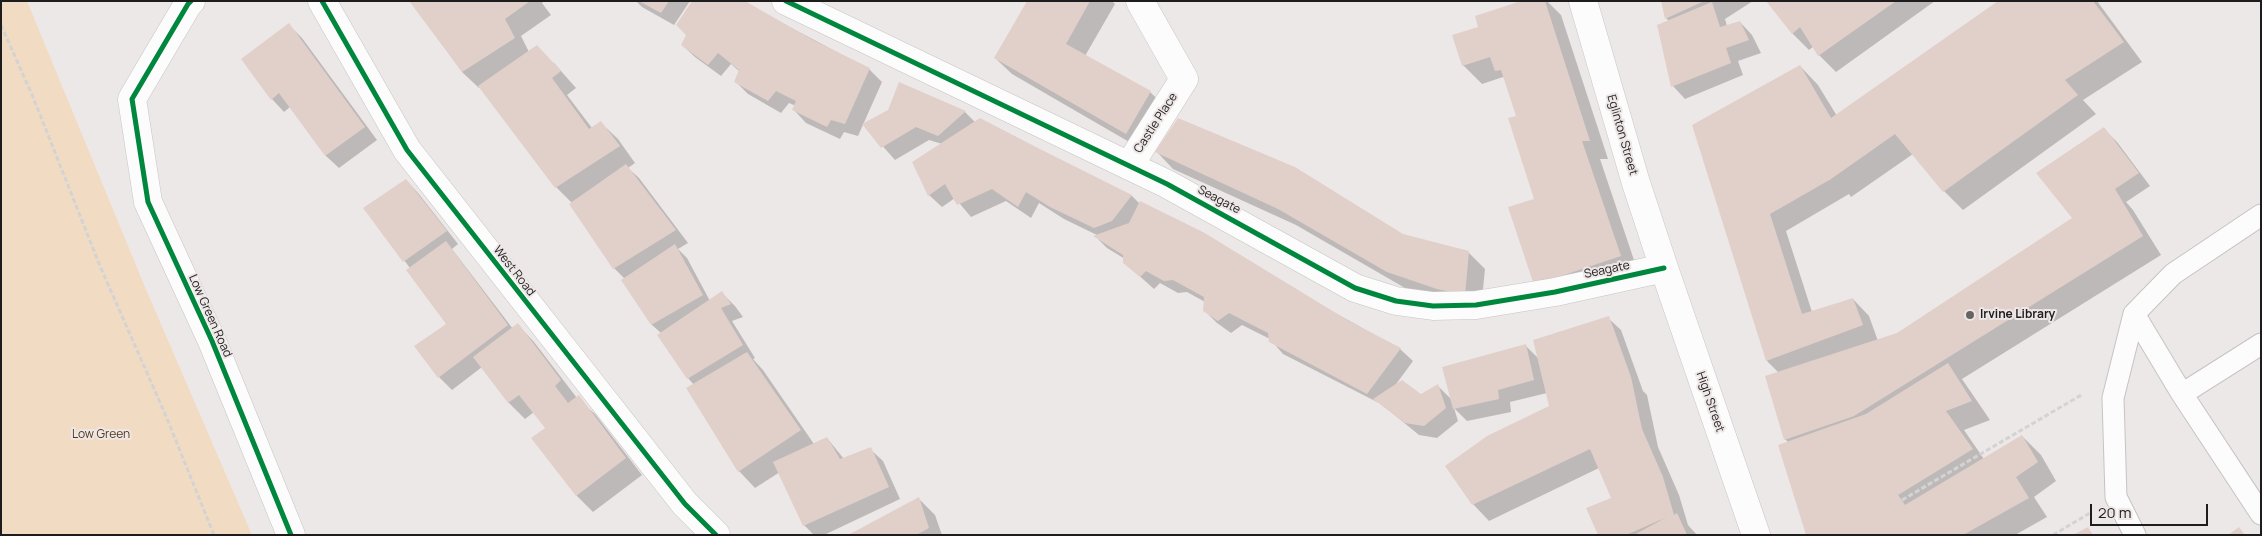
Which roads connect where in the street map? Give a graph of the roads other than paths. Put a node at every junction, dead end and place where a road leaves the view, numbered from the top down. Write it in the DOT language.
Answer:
graph roads {
  1 [pos="191,1"];
  2 [pos="322,1"];
  3 [pos="786,1"];
  4 [pos="1140,1"];
  5 [pos="1583,1"];
  6 [pos="1129,166"];
  7 [pos="2261,215"];
  8 [pos="1664,268"];
  9 [pos="2134,314"];
  10 [pos="2261,344"];
  11 [pos="2182,394"];
  12 [pos="2253,487"];
  13 [pos="2261,514"];
  14 [pos="291,535"];
  15 [pos="716,535"];
  16 [pos="1756,535"];
  17 [pos="2135,535"];
  1 -- 14 [label="street, Low Green Road"];
  2 -- 15 [label="street, West Road"];
  3 -- 6 [label="street, Seagate"];
  4 -- 6 [label="street, Castle Place"];
  5 -- 8 [label="street, Eglinton Street"];
  6 -- 8 [label="street, Seagate"];
  7 -- 9 [label="lane"];
  8 -- 16 [label="street, High Street"];
  9 -- 11 [label="lane"];
  9 -- 17 [label="lane"];
  10 -- 11 [label="lane"];
  11 -- 12 [label="lane"];
  12 -- 13 [label="lane"];
}
